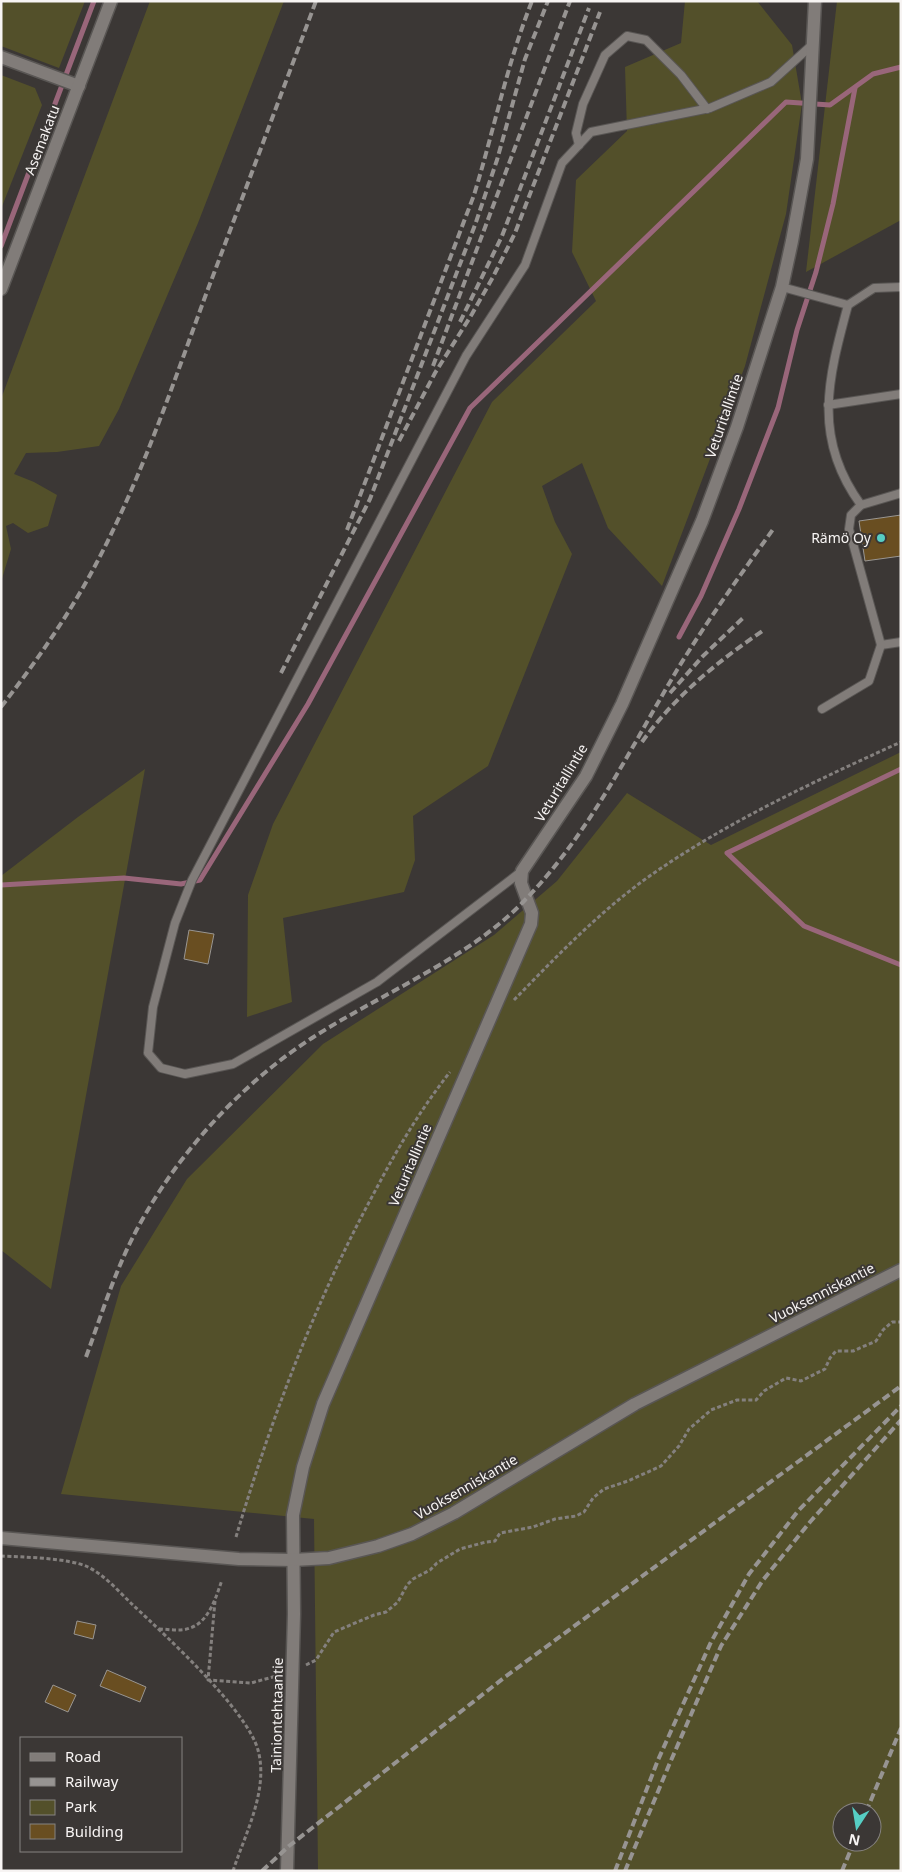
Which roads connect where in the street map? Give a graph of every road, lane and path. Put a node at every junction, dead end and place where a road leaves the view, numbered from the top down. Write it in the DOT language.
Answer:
graph roads {
  1 [pos="111,1"];
  2 [pos="815,1"];
  3 [pos="813,44"];
  4 [pos="1,57"];
  5 [pos="79,86"];
  6 [pos="707,109"];
  7 [pos="579,145"];
  8 [pos="782,287"];
  9 [pos="901,287"];
  10 [pos="1,289"];
  11 [pos="848,305"];
  12 [pos="901,394"];
  13 [pos="828,405"];
  14 [pos="901,493"];
  15 [pos="860,506"];
  16 [pos="901,642"];
  17 [pos="882,645"];
  18 [pos="822,709"];
  19 [pos="901,742"];
  20 [pos="522,870"];
  21 [pos="509,1006"];
  22 [pos="453,1068"];
  23 [pos="901,1270"];
  24 [pos="901,1322"];
  25 [pos="236,1537"];
  26 [pos="5,1538"];
  27 [pos="1,1556"];
  28 [pos="293,1560"];
  29 [pos="222,1580"];
  30 [pos="215,1601"];
  31 [pos="158,1629"];
  32 [pos="293,1672"];
  33 [pos="208,1680"];
  34 [pos="232,1871"];
  35 [pos="287,1871"];
  1 -- 5 [label="street, Asemakatu"];
  2 -- 3 [label="street, Veturitallintie"];
  3 -- 6 [label="lane"];
  3 -- 8 [label="street, Veturitallintie"];
  4 -- 5 [label="street"];
  5 -- 10 [label="street, Asemakatu"];
  6 -- 7 [label="lane"];
  6 -- 7 [label="lane"];
  7 -- 20 [label="lane"];
  8 -- 11 [label="lane"];
  8 -- 20 [label="street, Veturitallintie"];
  9 -- 11 [label="lane"];
  11 -- 13 [label="lane"];
  12 -- 13 [label="lane"];
  13 -- 15 [label="lane"];
  14 -- 15 [label="lane"];
  15 -- 17 [label="lane"];
  16 -- 17 [label="lane"];
  17 -- 18 [label="lane"];
  19 -- 21 [label="path"];
  20 -- 28 [label="street, Veturitallintie"];
  22 -- 25 [label="path"];
  23 -- 28 [label="street, Vuoksenniskantie"];
  24 -- 32 [label="path"];
  26 -- 28 [label="street, Vuoksenniskantie"];
  27 -- 31 [label="path"];
  28 -- 32 [label="street, Tainiontehtaantie"];
  29 -- 30 [label="path"];
  30 -- 31 [label="path"];
  30 -- 33 [label="path"];
  31 -- 33 [label="path"];
  32 -- 33 [label="path"];
  32 -- 35 [label="street, Tainiontehtaantie"];
  33 -- 34 [label="path"];
}
